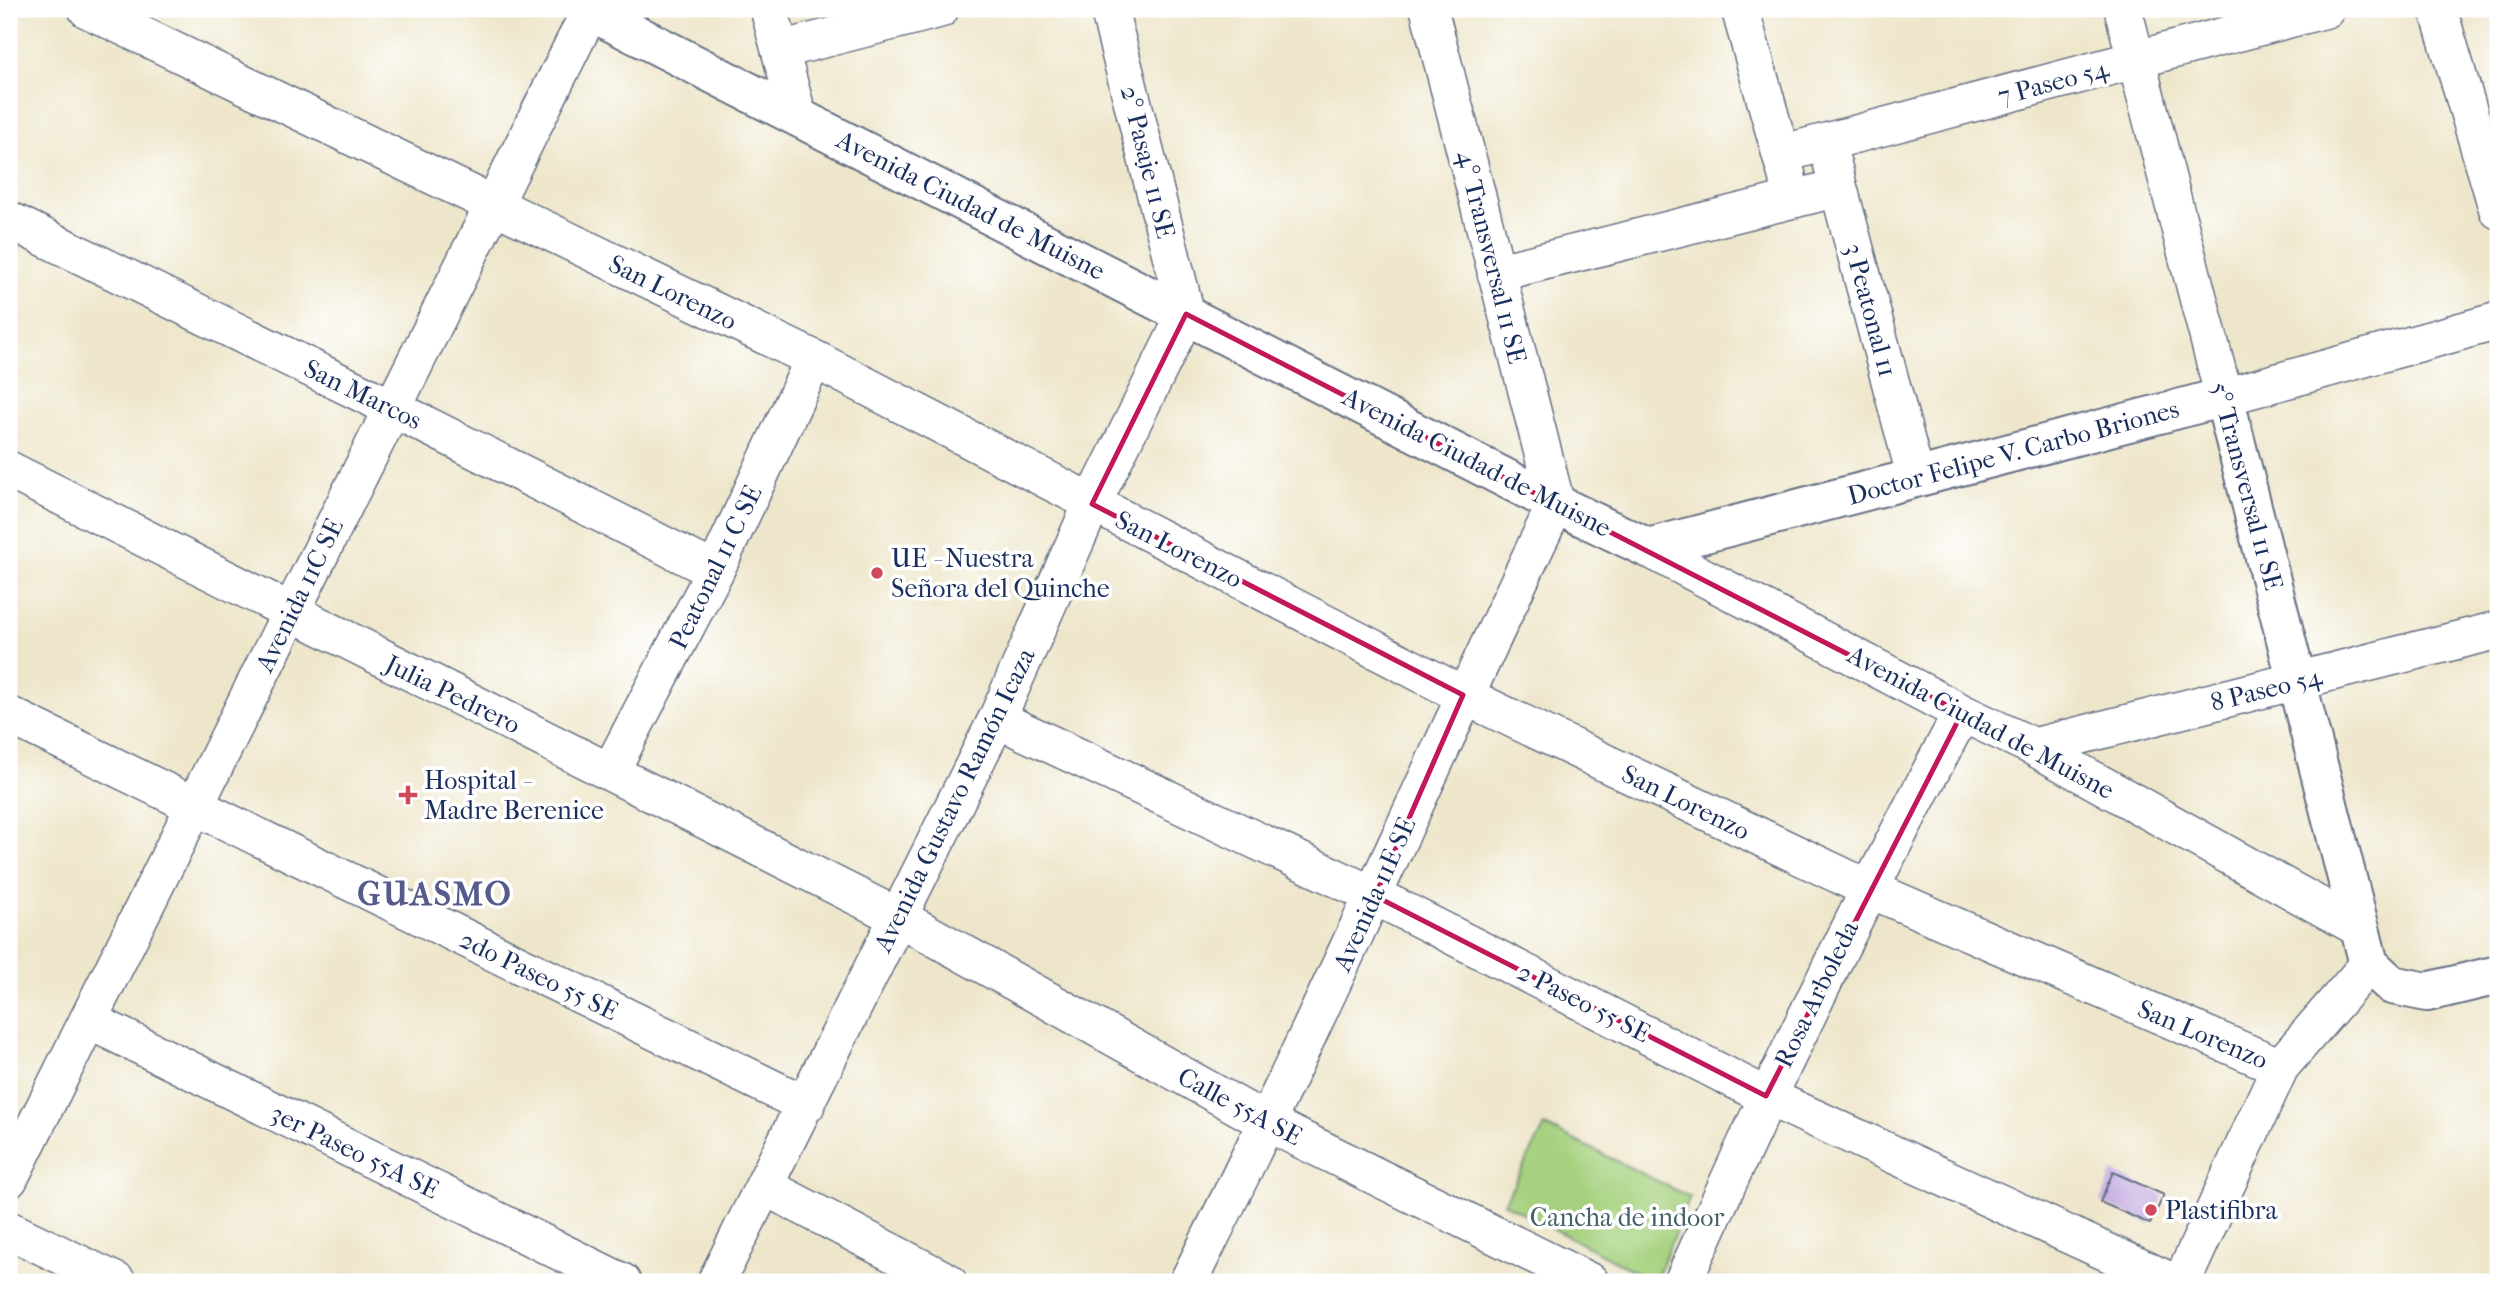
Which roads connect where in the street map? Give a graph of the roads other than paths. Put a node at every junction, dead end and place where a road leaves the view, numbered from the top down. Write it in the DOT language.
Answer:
graph roads {
  1 [pos="88,9"];
  2 [pos="769,9"];
  3 [pos="940,9"];
  4 [pos="1109,9"];
  5 [pos="1429,9"];
  6 [pos="1740,9"];
  7 [pos="2123,9"];
  8 [pos="2326,9"];
  9 [pos="588,10"];
  10 [pos="2449,11"];
  11 [pos="780,50"];
  12 [pos="2136,60"];
  13 [pos="798,117"];
  14 [pos="1826,142"];
  15 [pos="1781,155"];
  16 [pos="1838,188"];
  17 [pos="1793,199"];
  18 [pos="493,205"];
  19 [pos="2498,210"];
  20 [pos="9,220"];
  21 [pos="1496,273"];
  22 [pos="1186,314"];
  23 [pos="2498,321"];
  24 [pos="814,359"];
  25 [pos="2224,397"];
  26 [pos="392,408"];
  27 [pos="9,470"];
  28 [pos="1916,478"];
  29 [pos="1092,504"];
  30 [pos="1556,504"];
  31 [pos="1648,548"];
  32 [pos="715,571"];
  33 [pos="290,613"];
  34 [pos="2498,630"];
  35 [pos="2297,681"];
  36 [pos="1463,695"];
  37 [pos="1962,713"];
  38 [pos="9,715"];
  39 [pos="998,719"];
  40 [pos="2034,747"];
  41 [pos="610,772"];
  42 [pos="194,806"];
  43 [pos="1867,888"];
  44 [pos="1374,895"];
  45 [pos="898,917"];
  46 [pos="2365,947"];
  47 [pos="2498,975"];
  48 [pos="88,1020"];
  49 [pos="2280,1067"];
  50 [pos="1766,1096"];
  51 [pos="806,1105"];
  52 [pos="1268,1123"];
  53 [pos="9,1179"];
  54 [pos="764,1186"];
  55 [pos="9,1230"];
  56 [pos="117,1282"];
  57 [pos="622,1282"];
  58 [pos="716,1282"];
  59 [pos="948,1282"];
  60 [pos="1188,1282"];
  61 [pos="1590,1282"];
  62 [pos="1683,1282"];
  63 [pos="2172,1282"];
  64 [pos="2182,1282"];
  1 -- 18 [label="street, San Lorenzo"];
  2 -- 11 [label="street"];
  3 -- 11 [label="street"];
  4 -- 22 [label="street, 2° Pasaje 11 SE"];
  5 -- 21 [label="street, 4° Transversal 11 SE"];
  6 -- 15 [label="street"];
  7 -- 12 [label="street, 5° Transversal 11 SE"];
  8 -- 12 [label="street, 7 Paseo 54"];
  9 -- 13 [label="street, Avenida Ciudad de Muisne"];
  9 -- 18 [label="street, Avenida 11C SE"];
  10 -- 19 [label="street"];
  11 -- 13 [label="street"];
  12 -- 14 [label="street, 7 Paseo 54"];
  12 -- 25 [label="street, 5° Transversal 11 SE"];
  13 -- 22 [label="street, Avenida Ciudad de Muisne"];
  14 -- 15 [label="street, 7 Paseo 54"];
  14 -- 16 [label="street, 3 Peatonal 11"];
  15 -- 17 [label="street"];
  16 -- 17 [label="street"];
  16 -- 28 [label="street, 3 Peatonal 11"];
  17 -- 21 [label="street"];
  18 -- 24 [label="street, San Lorenzo"];
  18 -- 26 [label="street, Avenida 11C SE"];
  20 -- 26 [label="street, San Marcos"];
  21 -- 30 [label="street, 4° Transversal 11 SE"];
  22 -- 29 [label="street, Avenida Gustavo Ramón Icaza"];
  22 -- 30 [label="street, Avenida Ciudad de Muisne"];
  23 -- 25 [label="street, Doctor Felipe V. Carbo Briones"];
  24 -- 29 [label="street, San Lorenzo"];
  24 -- 32 [label="street, Peatonal 11 C SE"];
  25 -- 28 [label="street, Doctor Felipe V. Carbo Briones"];
  25 -- 35 [label="street, 5° Transversal 11 SE"];
  26 -- 32 [label="street, San Marcos"];
  26 -- 33 [label="street, Avenida 11C SE"];
  27 -- 33 [label="street, Julia Pedrero"];
  28 -- 31 [label="street, Doctor Felipe V. Carbo Briones"];
  29 -- 36 [label="street, San Lorenzo"];
  29 -- 39 [label="street, Avenida Gustavo Ramón Icaza"];
  30 -- 31 [label="street, Avenida Ciudad de Muisne"];
  30 -- 36 [label="street, Avenida 11E SE"];
  31 -- 37 [label="street, Avenida Ciudad de Muisne"];
  32 -- 41 [label="street, Peatonal 11 C SE"];
  33 -- 41 [label="street, Julia Pedrero"];
  33 -- 42 [label="street, Avenida 11C SE"];
  34 -- 35 [label="street, 8 Paseo 54"];
  35 -- 40 [label="street, 8 Paseo 54"];
  35 -- 46 [label="street, 5° Transversal 11 SE"];
  36 -- 43 [label="street, San Lorenzo"];
  36 -- 44 [label="street, Avenida 11E SE"];
  37 -- 40 [label="street, Avenida Ciudad de Muisne"];
  37 -- 43 [label="street, Rosa Arboleda"];
  38 -- 42 [label="street, 2do Paseo 55 SE"];
  39 -- 44 [label="street, 2 Paseo 55 SE"];
  39 -- 45 [label="street, Avenida Gustavo Ramón Icaza"];
  40 -- 46 [label="street, Avenida Ciudad de Muisne"];
  41 -- 45 [label="street, Julia Pedrero"];
  42 -- 48 [label="street, Avenida 11C SE"];
  42 -- 51 [label="street, 2do Paseo 55 SE"];
  43 -- 49 [label="street, San Lorenzo"];
  43 -- 50 [label="street, Rosa Arboleda"];
  44 -- 50 [label="street, 2 Paseo 55 SE"];
  44 -- 52 [label="street, Avenida 11E SE"];
  45 -- 51 [label="street, Avenida Gustavo Ramón Icaza"];
  45 -- 52 [label="street, Calle 55A SE"];
  46 -- 47 [label="street"];
  46 -- 49 [label="street"];
  48 -- 53 [label="street, Avenida 11C SE"];
  48 -- 57 [label="street, 3er Paseo 55A SE"];
  49 -- 64 [label="street"];
  50 -- 62 [label="street, Rosa Arboleda"];
  50 -- 63 [label="street, 2 Paseo 55 SE"];
  51 -- 54 [label="street, Avenida Gustavo Ramón Icaza"];
  52 -- 60 [label="street, Avenida 11E SE"];
  52 -- 61 [label="street, Calle 55A SE"];
  54 -- 58 [label="street, Avenida Gustavo Ramón Icaza"];
  54 -- 59 [label="street"];
  55 -- 56 [label="street"];
}
